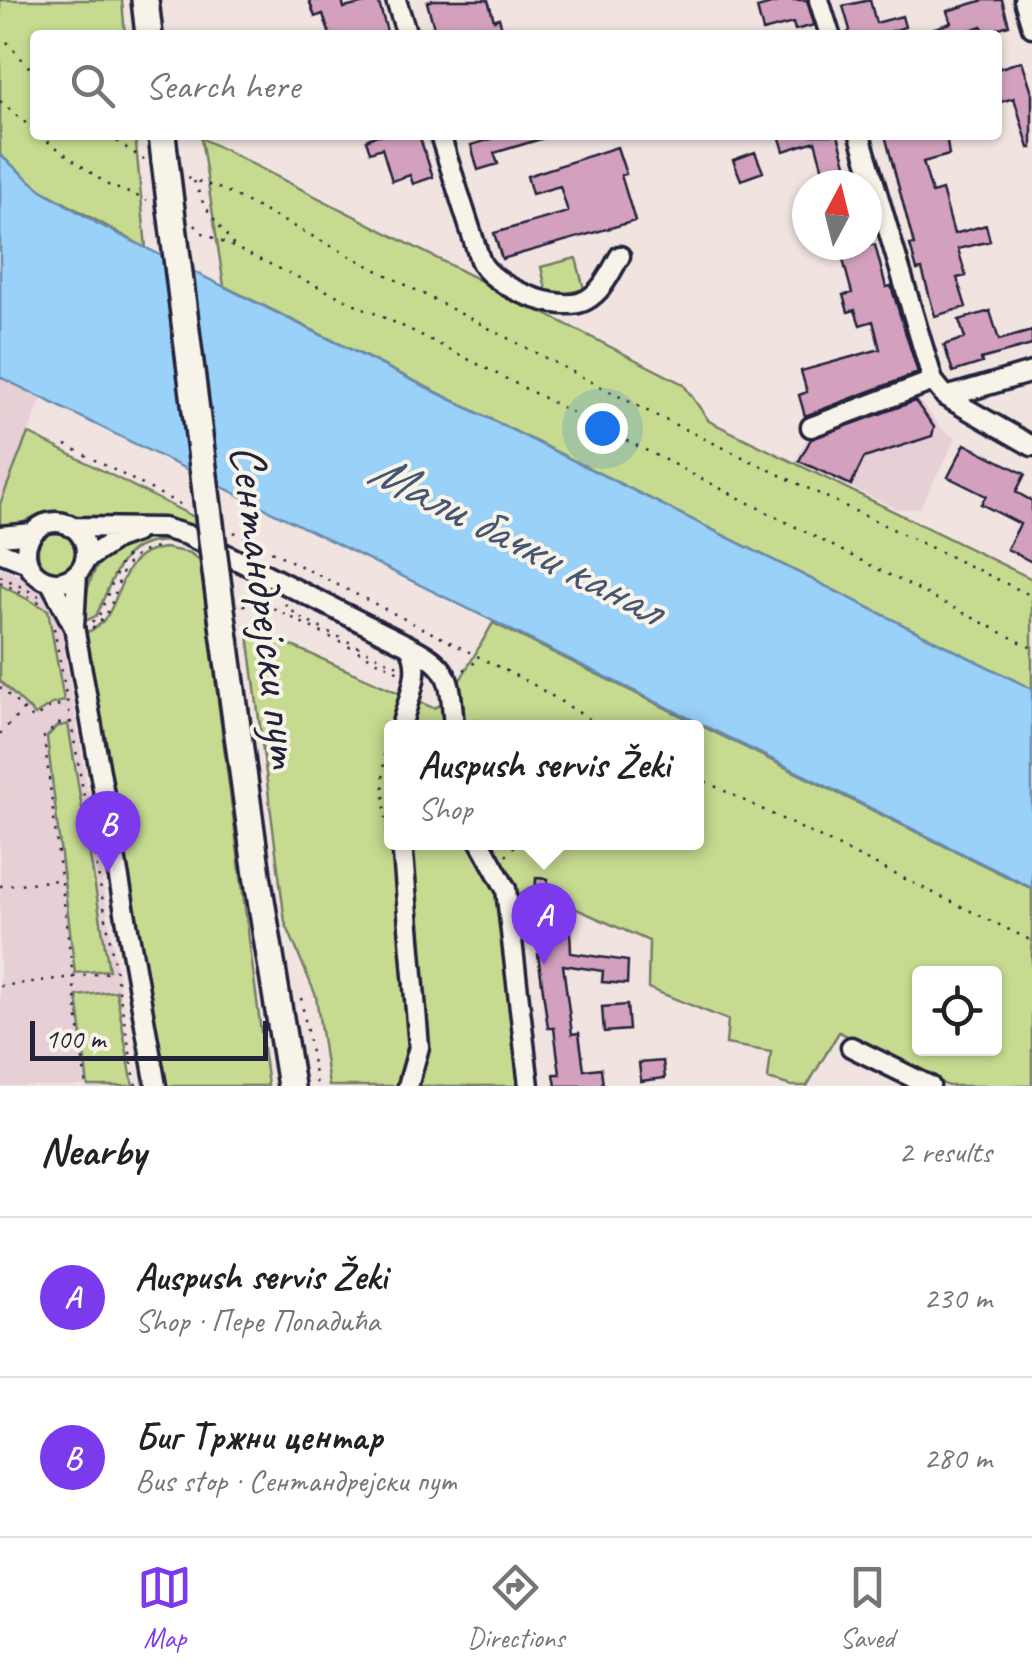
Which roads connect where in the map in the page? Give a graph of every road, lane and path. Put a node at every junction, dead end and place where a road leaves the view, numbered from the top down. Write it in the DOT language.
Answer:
graph roads {
  1 [pos="145,0"];
  2 [pos="396,0"];
  3 [pos="819,0"];
  4 [pos="1024,0"];
  5 [pos="1032,27"];
  6 [pos="148,30"];
  7 [pos="406,30"];
  8 [pos="828,30"];
  9 [pos="0,34"];
  10 [pos="30,68"];
  11 [pos="0,101"];
  12 [pos="30,127"];
  13 [pos="47,140"];
  14 [pos="117,140"];
  15 [pos="160,140"];
  16 [pos="442,140"];
  17 [pos="862,140"];
  18 [pos="154,161"];
  19 [pos="194,180"];
  20 [pos="148,200"];
  21 [pos="190,221"];
  22 [pos="235,247"];
  23 [pos="620,256"];
  24 [pos="1032,372"];
  25 [pos="934,381"];
  26 [pos="946,397"];
  27 [pos="811,427"];
  28 [pos="66,445"];
  29 [pos="1032,446"];
  30 [pos="188,508"];
  31 [pos="222,526"];
  32 [pos="71,527"];
  33 [pos="146,529"];
  34 [pos="33,533"];
  35 [pos="0,536"];
  36 [pos="172,544"];
  37 [pos="0,552"];
  38 [pos="28,563"];
  39 [pos="81,567"];
  40 [pos="0,582"];
  41 [pos="50,582"];
  42 [pos="1032,596"];
  43 [pos="282,602"];
  44 [pos="232,605"];
  45 [pos="50,608"];
  46 [pos="54,624"];
  47 [pos="74,629"];
  48 [pos="56,636"];
  49 [pos="408,646"];
  50 [pos="1032,648"];
  51 [pos="414,677"];
  52 [pos="0,687"];
  53 [pos="68,703"];
  54 [pos="24,710"];
  55 [pos="403,720"];
  56 [pos="453,720"];
  57 [pos="591,720"];
  58 [pos="71,722"];
  59 [pos="0,734"];
  60 [pos="704,781"];
  61 [pos="403,850"];
  62 [pos="484,850"];
  63 [pos="61,879"];
  64 [pos="0,886"];
  65 [pos="1032,941"];
  66 [pos="115,972"];
  67 [pos="73,977"];
  68 [pos="0,986"];
  69 [pos="301,998"];
  70 [pos="850,1047"];
  71 [pos="86,1086"];
  72 [pos="136,1086"];
  73 [pos="156,1086"];
  74 [pos="291,1086"];
  75 [pos="317,1086"];
  76 [pos="408,1086"];
  77 [pos="529,1086"];
  78 [pos="930,1086"];
  1 -- 6 [label="main road"];
  2 -- 7 [label="street"];
  3 -- 8 [label="street"];
  4 -- 5 [label="street"];
  9 -- 10 [label="path"];
  11 -- 12 [label="path"];
  13 -- 20 [label="path"];
  14 -- 18 [label="path"];
  15 -- 18 [label="main road, Сентандрејски пут"];
  16 -- 23 [label="street"];
  17 -- 25 [label="street"];
  18 -- 19 [label="path"];
  18 -- 74 [label="main road, Сентандрејски пут, bridge"];
  19 -- 22 [label="path"];
  19 -- 42 [label="path"];
  21 -- 22 [label="path"];
  22 -- 50 [label="path"];
  24 -- 26 [label="street"];
  25 -- 26 [label="street"];
  25 -- 27 [label="street"];
  26 -- 29 [label="street"];
  28 -- 30 [label="path"];
  31 -- 57 [label="path"];
  32 -- 33 [label="street"];
  32 -- 34 [label="street"];
  32 -- 39 [label="street"];
  33 -- 39 [label="street"];
  33 -- 49 [label="street"];
  34 -- 35 [label="street"];
  34 -- 38 [label="street"];
  36 -- 47 [label="path"];
  37 -- 38 [label="street"];
  38 -- 41 [label="street"];
  39 -- 41 [label="street"];
  39 -- 47 [label="street"];
  40 -- 45 [label="path"];
  41 -- 47 [label="street"];
  43 -- 51 [label="path"];
  44 -- 51 [label="path"];
  46 -- 48 [label="path"];
  47 -- 48 [label="path"];
  47 -- 73 [label="street"];
  48 -- 53 [label="path"];
  49 -- 51 [label="street"];
  49 -- 56 [label="street"];
  51 -- 55 [label="street"];
  52 -- 54 [label="path"];
  53 -- 54 [label="path"];
  53 -- 58 [label="path"];
  54 -- 59 [label="path"];
  58 -- 63 [label="path"];
  58 -- 66 [label="path"];
  60 -- 65 [label="path"];
  61 -- 76 [label="street"];
  62 -- 77 [label="street"];
  63 -- 64 [label="path"];
  63 -- 67 [label="path"];
  66 -- 67 [label="path"];
  66 -- 72 [label="path"];
  67 -- 68 [label="path"];
  67 -- 71 [label="path"];
  69 -- 75 [label="path"];
  70 -- 78 [label="street"];
}
